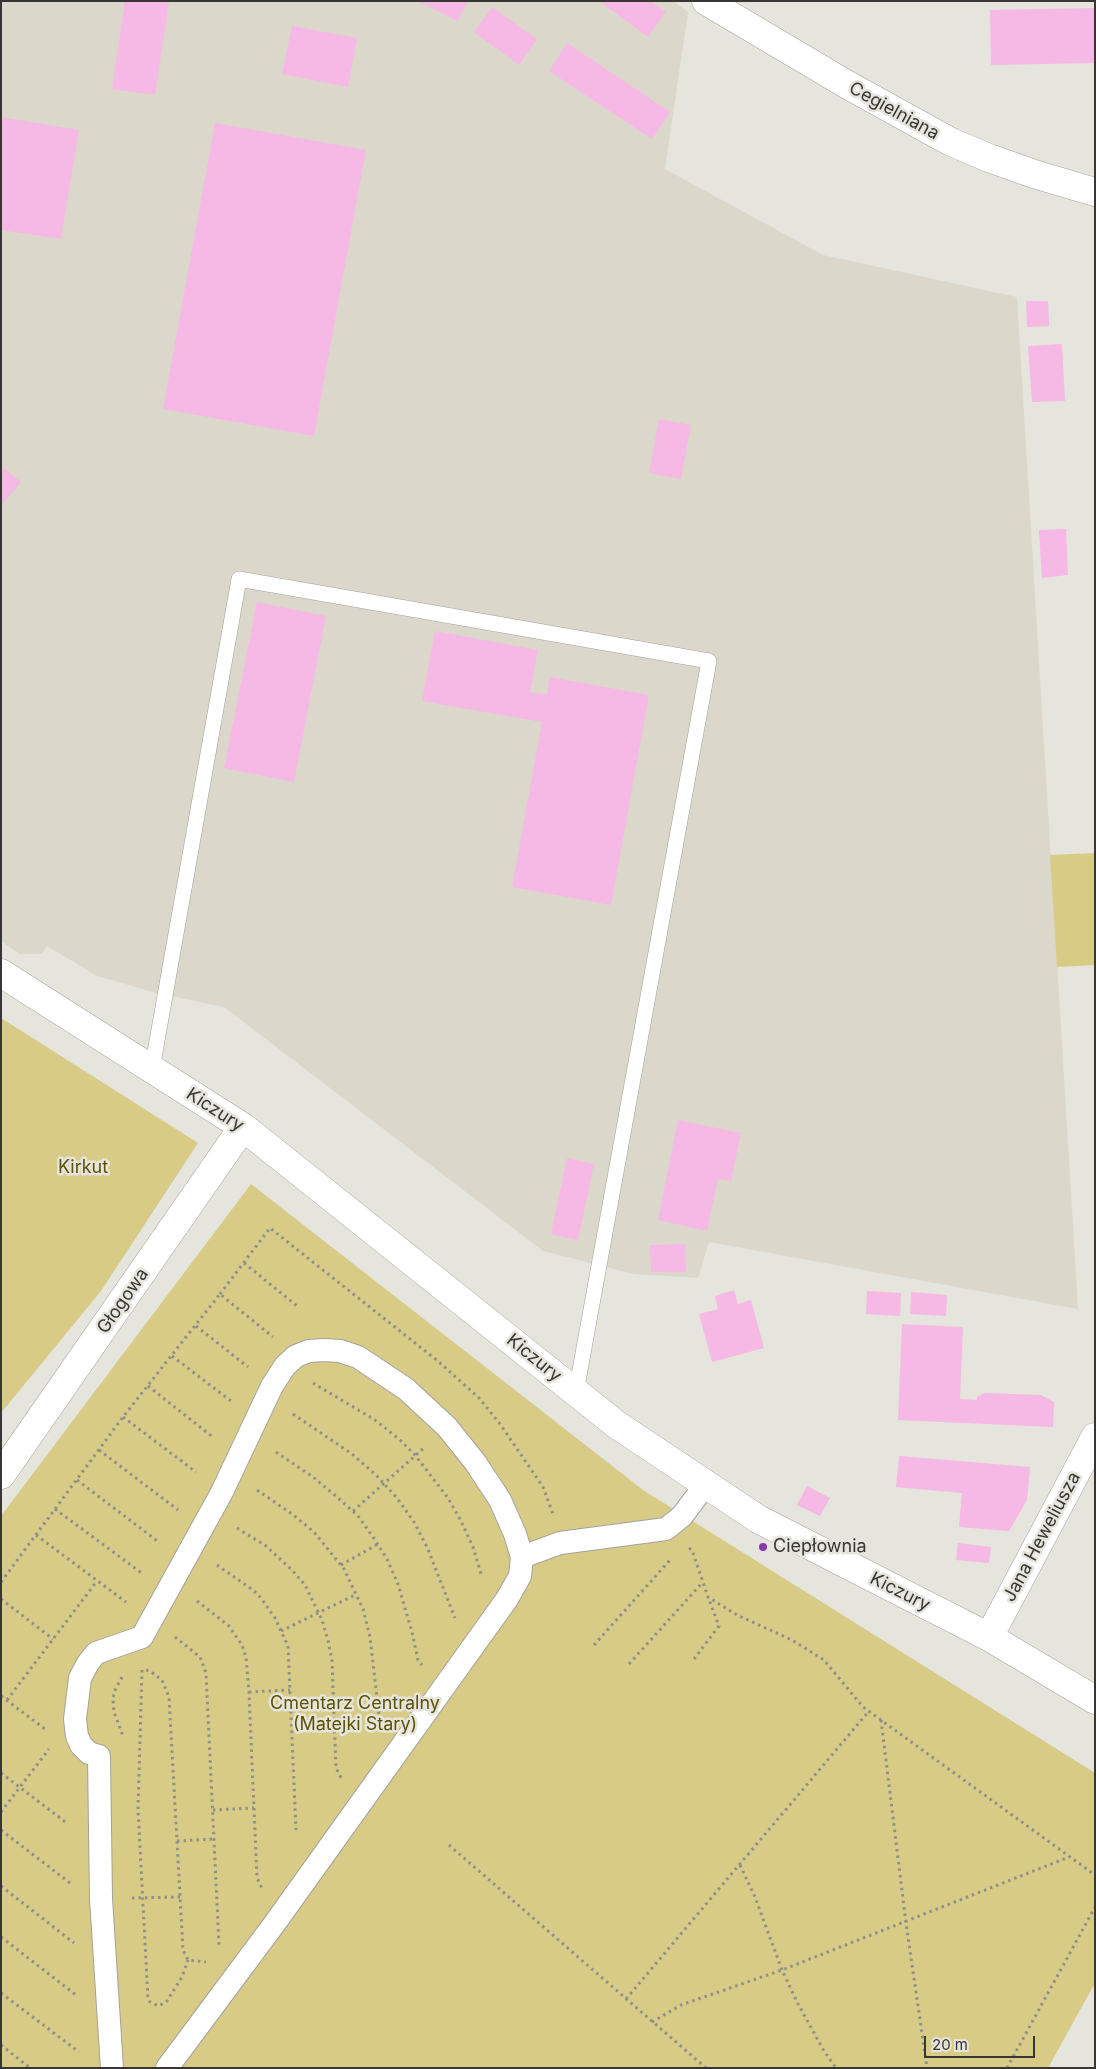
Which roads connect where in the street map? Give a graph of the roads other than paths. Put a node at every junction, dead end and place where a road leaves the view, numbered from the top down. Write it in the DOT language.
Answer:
graph roads {
  1 [pos="706,1"];
  2 [pos="1095,192"];
  3 [pos="1,973"];
  4 [pos="152,1069"];
  5 [pos="243,1127"];
  6 [pos="576,1392"];
  7 [pos="1095,1437"];
  8 [pos="1,1475"];
  9 [pos="706,1484"];
  10 [pos="522,1557"];
  11 [pos="989,1637"];
  12 [pos="1095,1700"];
  13 [pos="112,2068"];
  14 [pos="168,2068"];
  1 -- 2 [label="street, Cegielniana"];
  3 -- 4 [label="street, Kiczury"];
  4 -- 5 [label="street, Kiczury"];
  4 -- 6 [label="lane"];
  5 -- 6 [label="street, Kiczury"];
  5 -- 8 [label="street, Głogowa"];
  6 -- 9 [label="street, Kiczury"];
  7 -- 11 [label="street, Jana Heweliusza"];
  9 -- 10 [label="street"];
  9 -- 11 [label="street, Kiczury"];
  10 -- 13 [label="street"];
  10 -- 14 [label="street"];
  11 -- 12 [label="street, Kiczury"];
}
